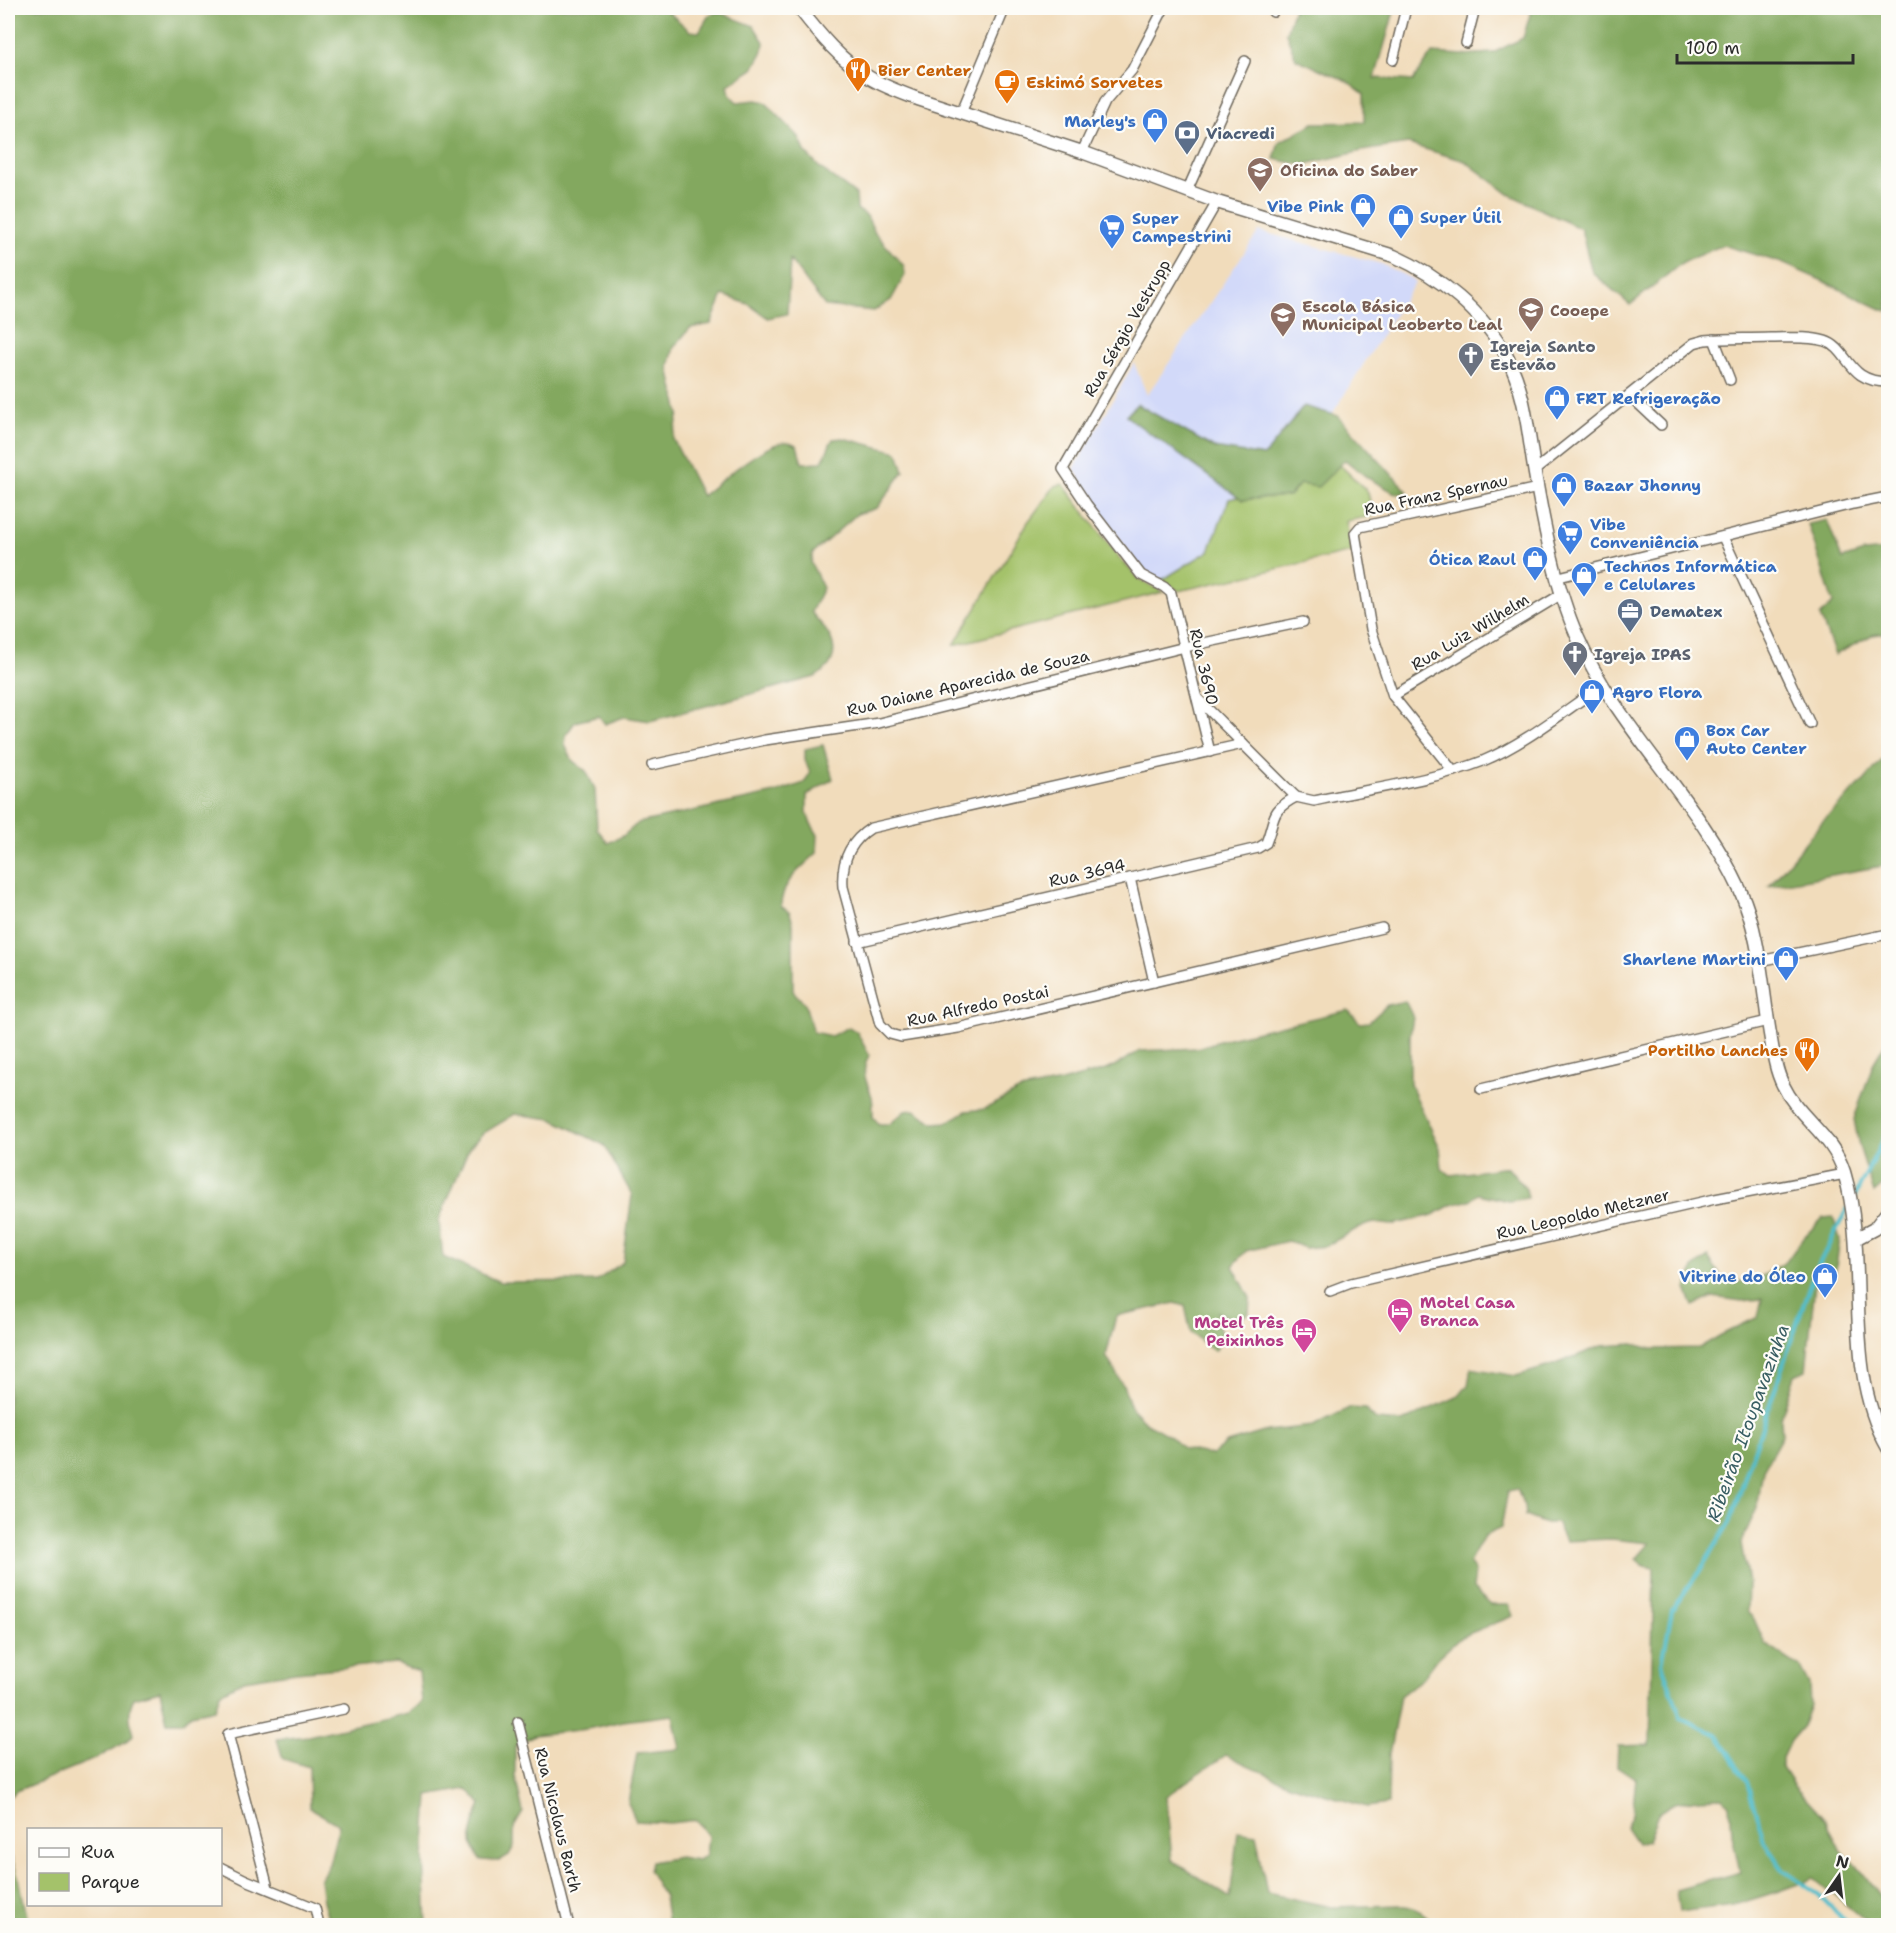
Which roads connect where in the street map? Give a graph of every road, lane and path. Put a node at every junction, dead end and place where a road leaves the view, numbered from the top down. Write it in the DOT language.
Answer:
graph roads {
  1 [pos="800,8"];
  2 [pos="1005,8"];
  3 [pos="1164,8"];
  4 [pos="1406,8"];
  5 [pos="1475,8"];
  6 [pos="1466,43"];
  7 [pos="1393,60"];
  8 [pos="1245,61"];
  9 [pos="961,113"];
  10 [pos="1082,152"];
  11 [pos="1187,191"];
  12 [pos="1217,202"];
  13 [pos="1714,339"];
  14 [pos="1730,380"];
  15 [pos="1888,382"];
  16 [pos="1630,396"];
  17 [pos="1661,425"];
  18 [pos="1534,471"];
  19 [pos="1538,488"];
  20 [pos="1888,497"];
  21 [pos="1723,537"];
  22 [pos="1558,578"];
  23 [pos="1168,590"];
  24 [pos="1562,594"];
  25 [pos="1303,622"];
  26 [pos="1185,647"];
  27 [pos="1603,685"];
  28 [pos="1196,696"];
  29 [pos="1393,696"];
  30 [pos="1810,724"];
  31 [pos="1243,744"];
  32 [pos="1210,752"];
  33 [pos="652,765"];
  34 [pos="1453,771"];
  35 [pos="1296,797"];
  36 [pos="1130,878"];
  37 [pos="1382,928"];
  38 [pos="1888,934"];
  39 [pos="857,942"];
  40 [pos="1760,962"];
  41 [pos="1154,982"];
  42 [pos="1768,1021"];
  43 [pos="1481,1089"];
  44 [pos="1845,1174"];
  45 [pos="1888,1211"];
  46 [pos="1857,1238"];
  47 [pos="1330,1291"];
  48 [pos="1888,1448"];
  49 [pos="344,1709"];
  50 [pos="518,1722"];
  51 [pos="222,1868"];
  52 [pos="268,1888"];
  53 [pos="319,1926"];
  54 [pos="569,1926"];
  1 -- 9 [label="street"];
  2 -- 9 [label="street"];
  3 -- 10 [label="street"];
  4 -- 7 [label="street"];
  5 -- 6 [label="street"];
  8 -- 11 [label="street"];
  9 -- 10 [label="street"];
  10 -- 11 [label="street"];
  11 -- 12 [label="street"];
  12 -- 18 [label="street"];
  12 -- 23 [label="street, Rua Sérgio Vestrupp"];
  13 -- 14 [label="street"];
  13 -- 15 [label="street"];
  13 -- 16 [label="street"];
  16 -- 17 [label="street"];
  16 -- 18 [label="street"];
  18 -- 19 [label="street"];
  19 -- 22 [label="street"];
  19 -- 29 [label="street, Rua Franz Spernau"];
  20 -- 21 [label="street"];
  21 -- 22 [label="street"];
  21 -- 30 [label="street"];
  22 -- 24 [label="street"];
  23 -- 26 [label="street, Rua 3690"];
  24 -- 27 [label="street"];
  24 -- 29 [label="street, Rua Luiz Wilhelm"];
  25 -- 26 [label="street, Rua Daiane Aparecida de Souza"];
  26 -- 28 [label="street, Rua 3690"];
  26 -- 33 [label="street, Rua Daiane Aparecida de Souza"];
  27 -- 34 [label="street"];
  27 -- 40 [label="street"];
  28 -- 31 [label="street"];
  28 -- 32 [label="street, Rua 3690"];
  29 -- 34 [label="street, Rua Franz Spernau"];
  31 -- 32 [label="street, Rua Alfredo Postai"];
  31 -- 35 [label="street"];
  32 -- 39 [label="street, Rua Alfredo Postai"];
  34 -- 35 [label="street"];
  35 -- 36 [label="street, Rua 3694"];
  36 -- 39 [label="street, Rua 3694"];
  36 -- 41 [label="street"];
  37 -- 41 [label="street, Rua Alfredo Postai"];
  38 -- 40 [label="street"];
  39 -- 41 [label="street, Rua Alfredo Postai"];
  40 -- 42 [label="street"];
  42 -- 43 [label="street"];
  42 -- 44 [label="street"];
  44 -- 46 [label="street"];
  44 -- 47 [label="street, Rua Leopoldo Metzner"];
  45 -- 46 [label="street"];
  46 -- 48 [label="street"];
  49 -- 52 [label="street"];
  50 -- 54 [label="street, Rua Nicolaus Barth"];
  51 -- 52 [label="street"];
  52 -- 53 [label="street"];
}
